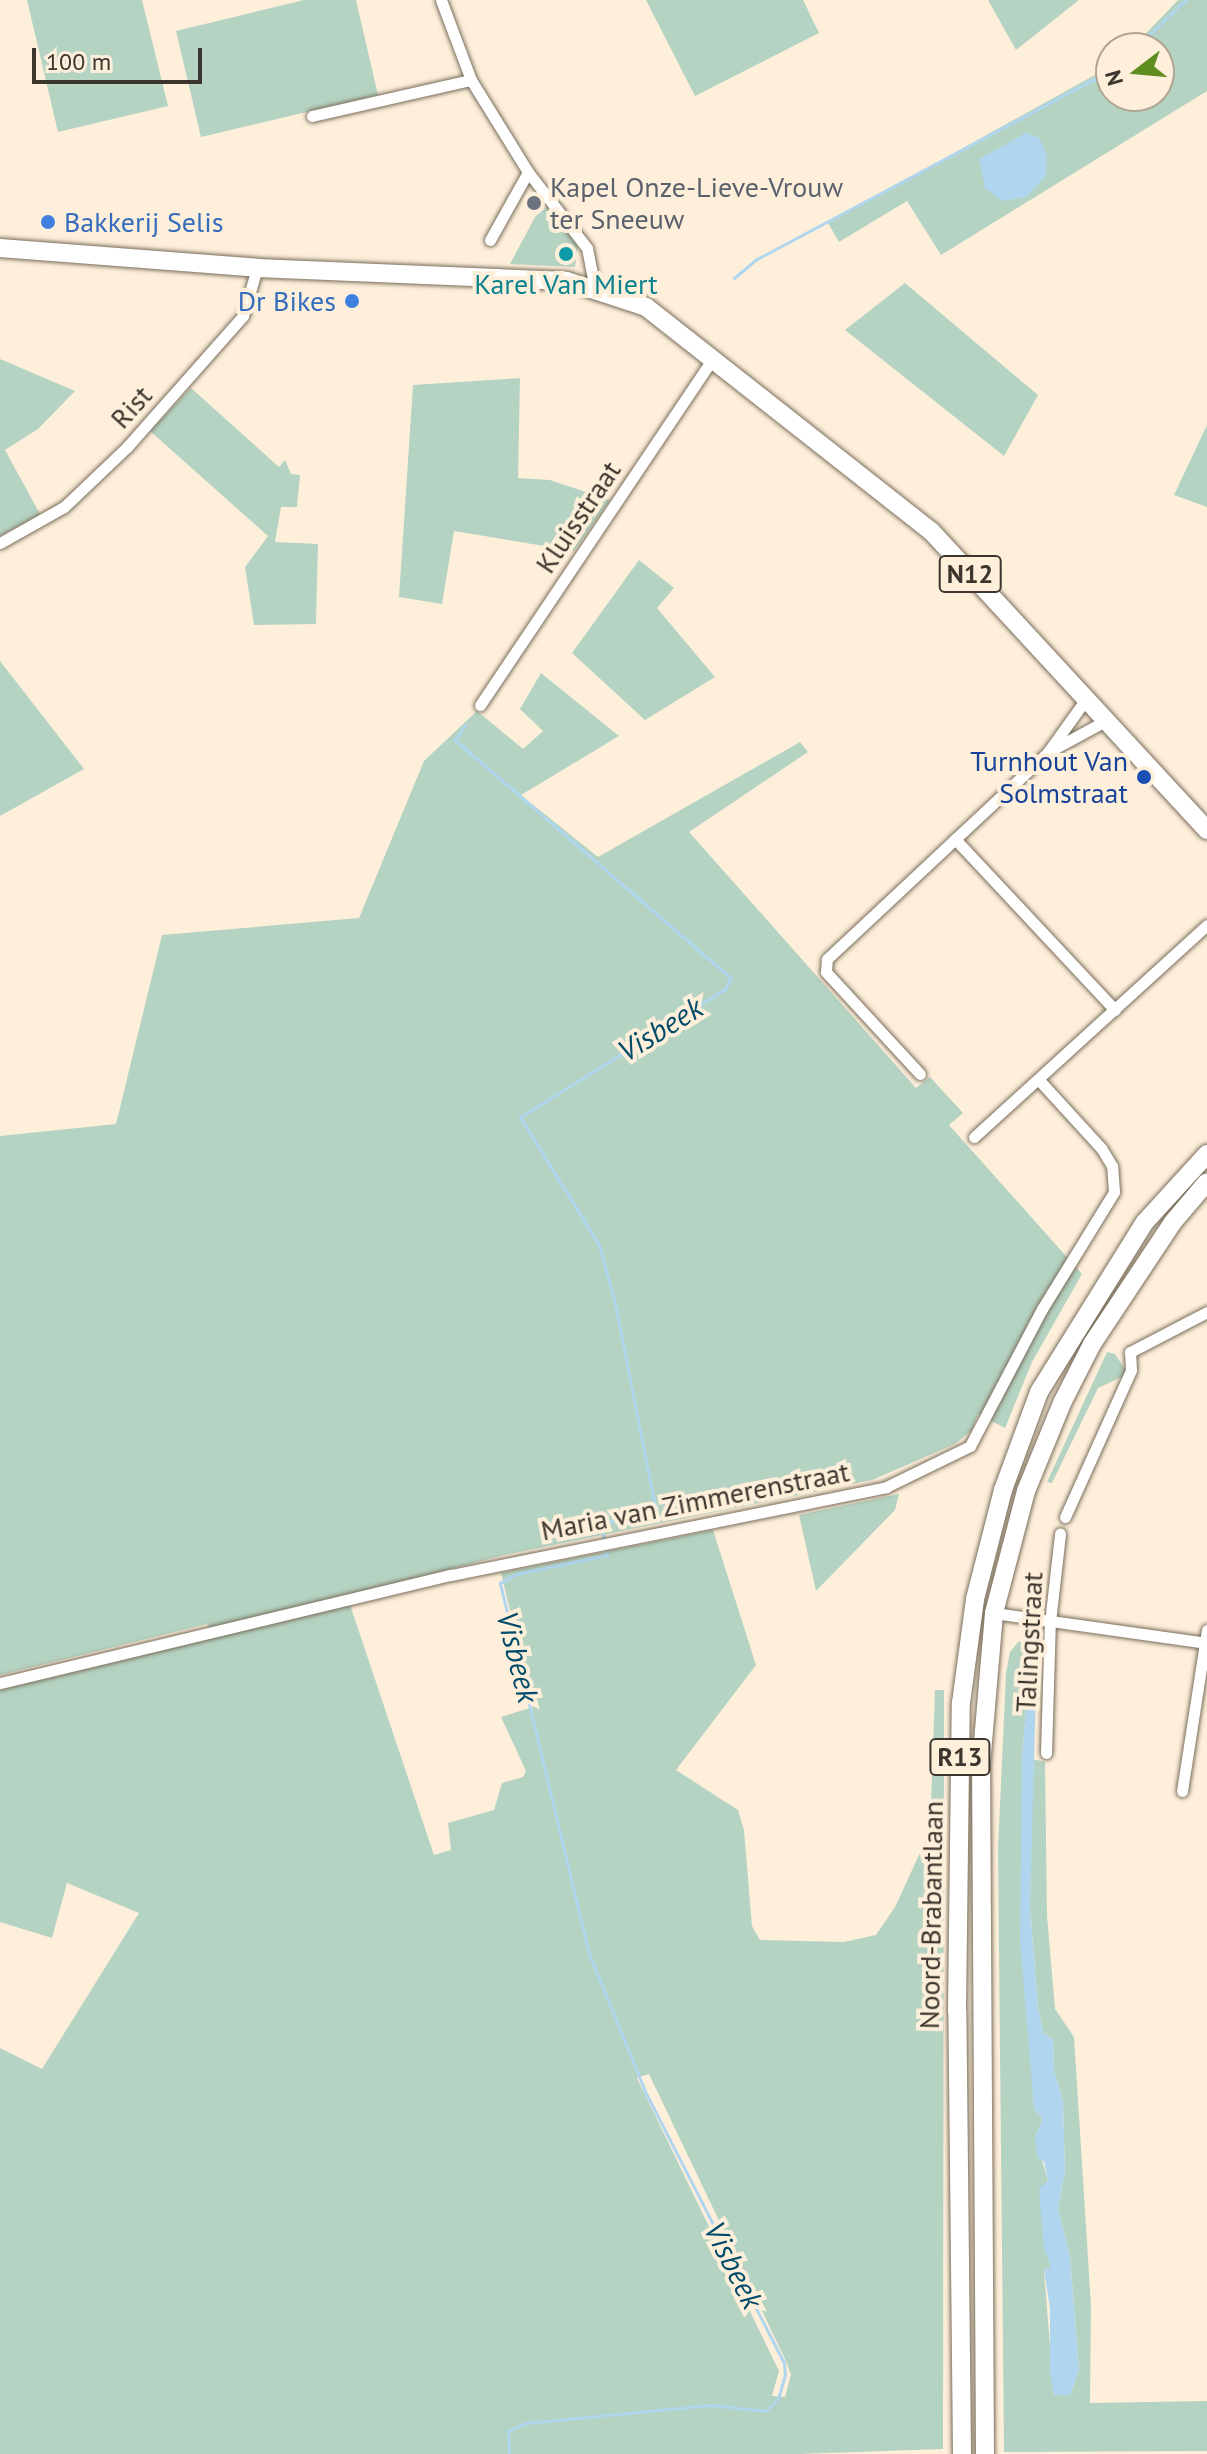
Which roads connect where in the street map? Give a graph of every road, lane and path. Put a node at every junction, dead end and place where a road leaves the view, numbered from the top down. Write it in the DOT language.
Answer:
graph roads {
  1 [pos="441,0"];
  2 [pos="471,80"];
  3 [pos="312,116"];
  4 [pos="528,172"];
  5 [pos="490,240"];
  6 [pos="0,248"];
  7 [pos="257,268"];
  8 [pos="594,285"];
  9 [pos="714,356"];
  10 [pos="0,543"];
  11 [pos="1086,699"];
  12 [pos="480,705"];
  13 [pos="1105,721"];
  14 [pos="1048,752"];
  15 [pos="1207,830"];
  16 [pos="955,839"];
  17 [pos="1207,925"];
  18 [pos="1115,1010"];
  19 [pos="920,1074"];
  20 [pos="1038,1079"];
  21 [pos="974,1137"];
  22 [pos="1207,1154"];
  23 [pos="1207,1182"];
  24 [pos="1207,1312"];
  25 [pos="1065,1517"];
  26 [pos="1060,1534"];
  27 [pos="994,1613"];
  28 [pos="1050,1622"];
  29 [pos="1206,1639"];
  30 [pos="0,1683"];
  31 [pos="1046,1753"];
  32 [pos="1182,1791"];
  33 [pos="962,2454"];
  34 [pos="985,2454"];
  1 -- 2 [label="street"];
  2 -- 3 [label="street"];
  2 -- 4 [label="street"];
  4 -- 5 [label="street"];
  4 -- 8 [label="street"];
  6 -- 7 [label="main road, N12"];
  7 -- 8 [label="main road, N12"];
  7 -- 10 [label="street, Rist"];
  8 -- 9 [label="main road, N12"];
  9 -- 11 [label="main road, N12"];
  9 -- 12 [label="street, Kluisstraat"];
  11 -- 13 [label="main road, N12"];
  11 -- 14 [label="street"];
  13 -- 14 [label="street"];
  13 -- 15 [label="main road, N12"];
  14 -- 16 [label="street"];
  16 -- 18 [label="street"];
  16 -- 19 [label="street"];
  17 -- 18 [label="street"];
  18 -- 20 [label="street"];
  20 -- 21 [label="street"];
  20 -- 30 [label="street, Maria van Zimmerenstraat"];
  22 -- 33 [label="main road, Noord-Brabantlaan / R13"];
  23 -- 27 [label="main road, Noord-Brabantlaan / R13"];
  24 -- 25 [label="street"];
  26 -- 28 [label="street, Talingstraat"];
  27 -- 28 [label="street"];
  27 -- 34 [label="main road, Noord-Brabantlaan / R13"];
  28 -- 29 [label="street"];
  28 -- 31 [label="street, Talingstraat"];
  29 -- 32 [label="street"];
}
